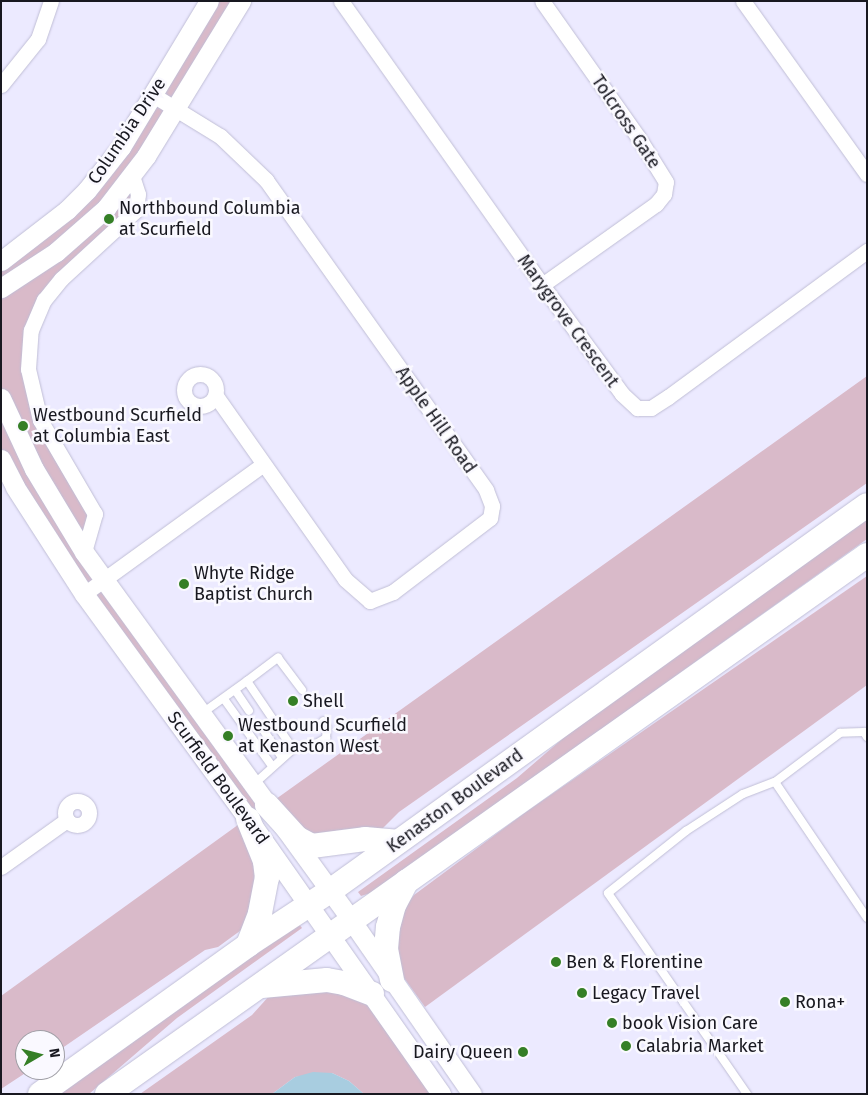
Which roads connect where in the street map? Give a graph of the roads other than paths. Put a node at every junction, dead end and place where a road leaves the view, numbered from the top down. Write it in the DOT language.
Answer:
graph roads {
  1 [pos="51,1"];
  2 [pos="209,1"];
  3 [pos="241,1"];
  4 [pos="341,1"];
  5 [pos="542,1"];
  6 [pos="743,1"];
  7 [pos="1,85"];
  8 [pos="153,95"];
  9 [pos="176,110"];
  10 [pos="867,174"];
  11 [pos="132,175"];
  12 [pos="23,246"];
  13 [pos="1,249"];
  14 [pos="867,251"];
  15 [pos="1,261"];
  16 [pos="18,277"];
  17 [pos="542,285"];
  18 [pos="1,288"];
  19 [pos="1,301"];
  20 [pos="215,395"];
  21 [pos="1,398"];
  22 [pos="1,459"];
  23 [pos="262,465"];
  24 [pos="867,505"];
  25 [pos="84,552"];
  26 [pos="867,555"];
  27 [pos="103,580"];
  28 [pos="84,594"];
  29 [pos="247,681"];
  30 [pos="235,690"];
  31 [pos="302,690"];
  32 [pos="224,699"];
  33 [pos="249,710"];
  34 [pos="200,714"];
  35 [pos="323,721"];
  36 [pos="262,728"];
  37 [pos="867,737"];
  38 [pos="293,749"];
  39 [pos="282,758"];
  40 [pos="272,766"];
  41 [pos="775,782"];
  42 [pos="253,786"];
  43 [pos="267,805"];
  44 [pos="248,819"];
  45 [pos="67,820"];
  46 [pos="397,842"];
  47 [pos="1,867"];
  48 [pos="409,878"];
  49 [pos="330,891"];
  50 [pos="308,905"];
  51 [pos="867,918"];
  52 [pos="351,920"];
  53 [pos="330,935"];
  54 [pos="248,945"];
  55 [pos="392,980"];
  56 [pos="258,987"];
  57 [pos="372,994"];
  58 [pos="40,1094"];
  59 [pos="107,1094"];
  60 [pos="442,1094"];
  61 [pos="472,1094"];
  62 [pos="747,1094"];
  1 -- 7 [label="street"];
  2 -- 8 [label="street, Columbia Drive"];
  3 -- 9 [label="street, Columbia Drive"];
  4 -- 17 [label="street, Marygrove Crescent"];
  5 -- 17 [label="street, Tolcross Gate"];
  6 -- 10 [label="street"];
  8 -- 9 [label="street, Apple Hill Road"];
  8 -- 12 [label="street, Columbia Drive"];
  9 -- 11 [label="street, Columbia Drive"];
  9 -- 23 [label="street, Apple Hill Road"];
  11 -- 16 [label="street, Columbia Drive"];
  11 -- 25 [label="street, Columbia Drive"];
  12 -- 13 [label="street"];
  12 -- 15 [label="street, Columbia Drive"];
  14 -- 17 [label="street, Marygrove Crescent"];
  16 -- 18 [label="street, Columbia Drive"];
  16 -- 19 [label="street"];
  20 -- 23 [label="street, Apple Hill Road"];
  21 -- 25 [label="street, Scurfield Boulevard"];
  22 -- 28 [label="street, Scurfield Boulevard"];
  23 -- 27 [label="street"];
  24 -- 46 [label="main road, Kenaston Boulevard"];
  25 -- 27 [label="street, Scurfield Boulevard"];
  26 -- 48 [label="main road, Kenaston Boulevard"];
  27 -- 28 [label="street"];
  27 -- 34 [label="street, Scurfield Boulevard"];
  28 -- 44 [label="street, Scurfield Boulevard"];
  29 -- 30 [label="lane"];
  29 -- 31 [label="lane"];
  29 -- 38 [label="lane"];
  30 -- 32 [label="lane"];
  30 -- 33 [label="lane"];
  32 -- 34 [label="lane"];
  32 -- 40 [label="lane"];
  34 -- 42 [label="street, Scurfield Boulevard"];
  35 -- 38 [label="lane"];
  36 -- 39 [label="lane"];
  37 -- 41 [label="lane"];
  38 -- 39 [label="lane"];
  39 -- 40 [label="lane"];
  40 -- 42 [label="lane"];
  41 -- 51 [label="lane"];
  41 -- 62 [label="lane"];
  42 -- 43 [label="street, Scurfield Boulevard"];
  43 -- 46 [label="main road"];
  43 -- 49 [label="street, Scurfield Boulevard"];
  44 -- 50 [label="street, Scurfield Boulevard"];
  44 -- 54 [label="main road"];
  45 -- 47 [label="street"];
  46 -- 49 [label="main road, Kenaston Boulevard"];
  48 -- 52 [label="main road, Kenaston Boulevard"];
  48 -- 55 [label="main road"];
  49 -- 50 [label="main road, Kenaston Boulevard"];
  49 -- 52 [label="street, Scurfield Boulevard"];
  50 -- 53 [label="street, Scurfield Boulevard"];
  50 -- 54 [label="main road, Kenaston Boulevard"];
  52 -- 53 [label="main road, Kenaston Boulevard"];
  52 -- 55 [label="street, Scurfield Boulevard"];
  53 -- 56 [label="main road, Kenaston Boulevard"];
  53 -- 57 [label="street, Scurfield Boulevard"];
  54 -- 58 [label="main road, Kenaston Boulevard"];
  55 -- 61 [label="street, Scurfield Boulevard"];
  56 -- 57 [label="main road"];
  56 -- 59 [label="main road, Kenaston Boulevard"];
  57 -- 60 [label="street, Scurfield Boulevard"];
}
